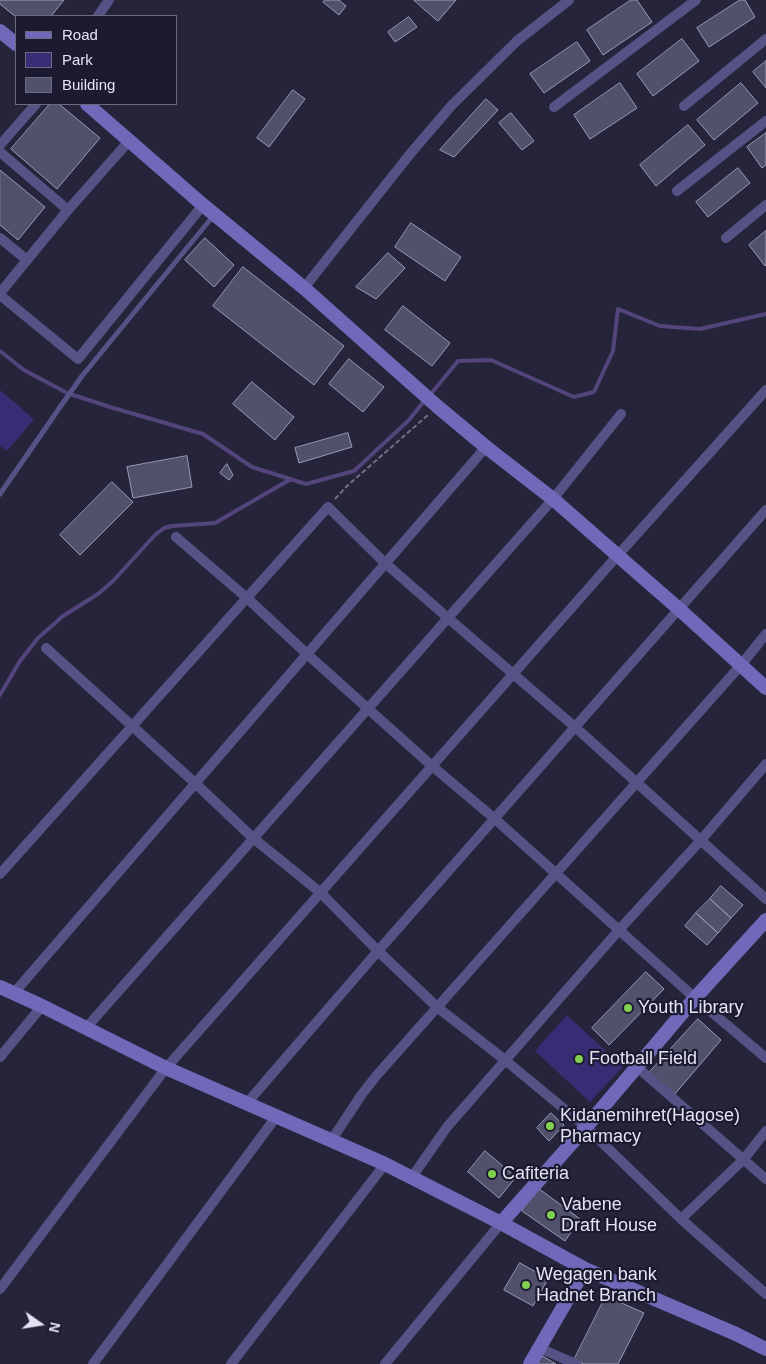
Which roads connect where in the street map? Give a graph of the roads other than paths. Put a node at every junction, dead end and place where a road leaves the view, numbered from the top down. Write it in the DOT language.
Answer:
graph roads {
  1 [pos="109,0"];
  2 [pos="568,0"];
  3 [pos="696,0"];
  4 [pos="99,15"];
  5 [pos="0,31"];
  6 [pos="766,38"];
  7 [pos="15,43"];
  8 [pos="35,105"];
  9 [pos="88,105"];
  10 [pos="684,106"];
  11 [pos="554,107"];
  12 [pos="766,121"];
  13 [pos="129,141"];
  14 [pos="0,145"];
  15 [pos="0,152"];
  16 [pos="677,191"];
  17 [pos="203,205"];
  18 [pos="766,205"];
  19 [pos="68,210"];
  20 [pos="214,214"];
  21 [pos="0,238"];
  22 [pos="726,238"];
  23 [pos="27,260"];
  24 [pos="304,288"];
  25 [pos="0,294"];
  26 [pos="766,390"];
  27 [pos="621,414"];
  28 [pos="486,447"];
  29 [pos="0,494"];
  30 [pos="553,499"];
  31 [pos="766,510"];
  32 [pos="176,537"];
  33 [pos="618,555"];
  34 [pos="386,563"];
  35 [pos="247,598"];
  36 [pos="679,609"];
  37 [pos="448,618"];
  38 [pos="766,634"];
  39 [pos="46,648"];
  40 [pos="307,654"];
  41 [pos="741,665"];
  42 [pos="513,674"];
  43 [pos="766,688"];
  44 [pos="368,709"];
  45 [pos="132,727"];
  46 [pos="576,727"];
  47 [pos="766,764"];
  48 [pos="432,766"];
  49 [pos="195,783"];
  50 [pos="636,783"];
  51 [pos="495,819"];
  52 [pos="254,838"];
  53 [pos="701,840"];
  54 [pos="0,874"];
  55 [pos="556,874"];
  56 [pos="322,893"];
  57 [pos="766,899"];
  58 [pos="766,920"];
  59 [pos="619,930"];
  60 [pos="378,952"];
  61 [pos="0,987"];
  62 [pos="14,993"];
  63 [pos="695,998"];
  64 [pos="42,1006"];
  65 [pos="437,1007"];
  66 [pos="86,1028"];
  67 [pos="0,1057"];
  68 [pos="766,1058"];
  69 [pos="505,1060"];
  70 [pos="637,1067"];
  71 [pos="166,1068"];
  72 [pos="247,1103"];
  73 [pos="276,1117"];
  74 [pos="586,1127"];
  75 [pos="766,1132"];
  76 [pos="331,1141"];
  77 [pos="743,1160"];
  78 [pos="385,1164"];
  79 [pos="412,1177"];
  80 [pos="766,1179"];
  81 [pos="681,1219"];
  82 [pos="501,1223"];
  83 [pos="585,1269"];
  84 [pos="0,1288"];
  85 [pos="766,1294"];
  86 [pos="539,1348"];
  87 [pos="766,1349"];
  88 [pos="93,1364"];
  89 [pos="231,1364"];
  90 [pos="385,1364"];
  91 [pos="530,1364"];
  92 [pos="576,1364"];
  1 -- 4 [label="street"];
  2 -- 24 [label="street"];
  3 -- 11 [label="street"];
  5 -- 7 [label="street"];
  6 -- 10 [label="street"];
  8 -- 14 [label="street"];
  9 -- 13 [label="street"];
  12 -- 16 [label="street"];
  13 -- 17 [label="street"];
  13 -- 19 [label="street"];
  15 -- 19 [label="street"];
  17 -- 20 [label="street"];
  17 -- 25 [label="street"];
  18 -- 22 [label="street"];
  19 -- 23 [label="street"];
  20 -- 24 [label="street"];
  20 -- 29 [label="lane"];
  21 -- 23 [label="street"];
  23 -- 25 [label="street"];
  24 -- 28 [label="street"];
  26 -- 33 [label="street"];
  27 -- 30 [label="street"];
  28 -- 30 [label="street"];
  28 -- 34 [label="street"];
  30 -- 33 [label="street"];
  30 -- 37 [label="street"];
  31 -- 36 [label="street"];
  32 -- 35 [label="street"];
  33 -- 36 [label="street"];
  33 -- 42 [label="street"];
  34 -- 35 [label="street"];
  34 -- 37 [label="street"];
  34 -- 40 [label="street"];
  35 -- 40 [label="street"];
  35 -- 45 [label="street"];
  36 -- 41 [label="street"];
  36 -- 46 [label="street"];
  37 -- 42 [label="street"];
  37 -- 44 [label="street"];
  38 -- 41 [label="street"];
  39 -- 45 [label="street"];
  40 -- 44 [label="street"];
  40 -- 49 [label="street"];
  41 -- 43 [label="street"];
  41 -- 50 [label="street"];
  42 -- 46 [label="street"];
  42 -- 48 [label="street"];
  44 -- 48 [label="street"];
  44 -- 52 [label="street"];
  45 -- 49 [label="street"];
  45 -- 54 [label="street"];
  46 -- 50 [label="street"];
  46 -- 51 [label="street"];
  47 -- 53 [label="street"];
  48 -- 51 [label="street"];
  48 -- 56 [label="street"];
  49 -- 52 [label="street"];
  49 -- 62 [label="street"];
  50 -- 53 [label="street"];
  50 -- 55 [label="street"];
  51 -- 55 [label="street"];
  51 -- 60 [label="street"];
  52 -- 56 [label="street"];
  52 -- 66 [label="street"];
  53 -- 57 [label="street"];
  53 -- 59 [label="street"];
  55 -- 59 [label="street"];
  55 -- 65 [label="street"];
  56 -- 60 [label="street"];
  56 -- 71 [label="street"];
  58 -- 63 [label="street"];
  59 -- 63 [label="street"];
  59 -- 69 [label="street"];
  60 -- 65 [label="street"];
  60 -- 72 [label="street"];
  61 -- 62 [label="street"];
  62 -- 64 [label="street"];
  63 -- 68 [label="street"];
  63 -- 70 [label="street"];
  64 -- 66 [label="street"];
  64 -- 67 [label="street"];
  65 -- 69 [label="street"];
  65 -- 76 [label="street"];
  66 -- 71 [label="street"];
  69 -- 74 [label="street"];
  69 -- 79 [label="street"];
  70 -- 74 [label="street"];
  70 -- 77 [label="street"];
  71 -- 72 [label="street"];
  71 -- 84 [label="street"];
  72 -- 73 [label="street"];
  73 -- 76 [label="street"];
  73 -- 88 [label="street"];
  74 -- 81 [label="street"];
  74 -- 82 [label="street"];
  75 -- 77 [label="street"];
  76 -- 78 [label="street"];
  77 -- 80 [label="street"];
  77 -- 81 [label="street"];
  78 -- 79 [label="street"];
  78 -- 89 [label="street"];
  79 -- 82 [label="street"];
  81 -- 85 [label="street"];
  82 -- 83 [label="street"];
  82 -- 90 [label="street"];
  83 -- 86 [label="street"];
  83 -- 87 [label="street"];
  86 -- 91 [label="street"];
  86 -- 92 [label="street"];
}
